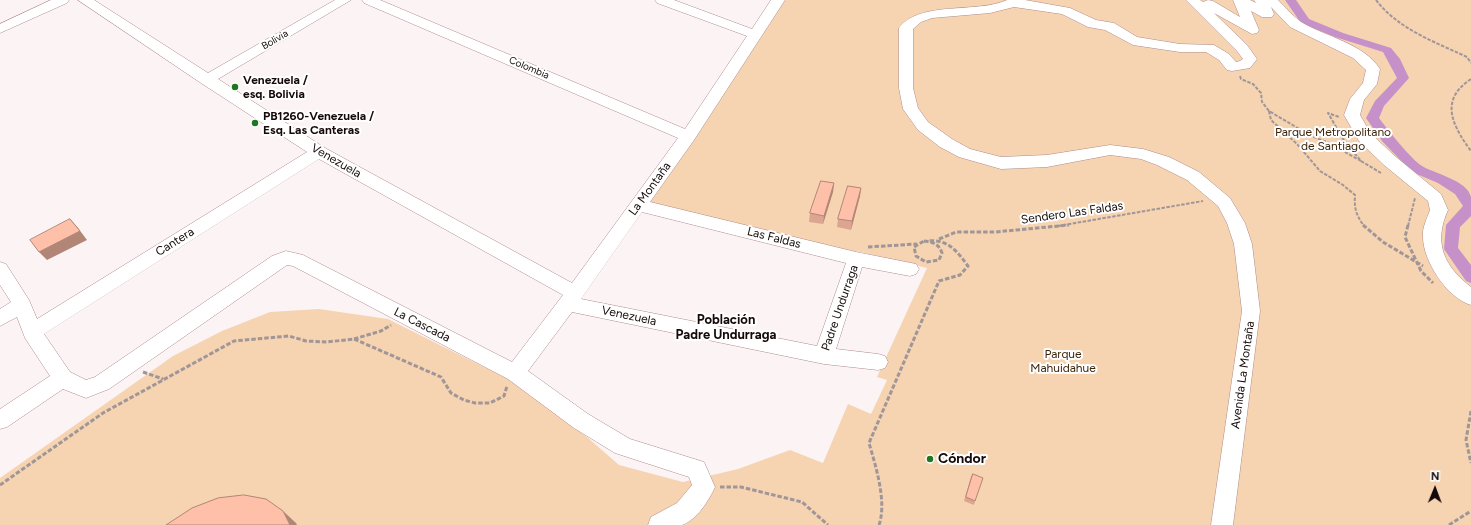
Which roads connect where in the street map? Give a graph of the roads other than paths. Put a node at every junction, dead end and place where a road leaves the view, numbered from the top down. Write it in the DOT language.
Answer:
graph roads {
  1 [pos="62,0"];
  2 [pos="85,0"];
  3 [pos="344,0"];
  4 [pos="369,0"];
  5 [pos="662,0"];
  6 [pos="778,0"];
  7 [pos="1193,0"];
  8 [pos="1200,0"];
  9 [pos="1260,0"];
  10 [pos="1271,0"];
  11 [pos="1016,1"];
  12 [pos="0,29"];
  13 [pos="756,35"];
  14 [pos="206,80"];
  15 [pos="688,136"];
  16 [pos="319,152"];
  17 [pos="638,205"];
  18 [pos="856,259"];
  19 [pos="915,262"];
  20 [pos="0,269"];
  21 [pos="1471,298"];
  22 [pos="572,299"];
  23 [pos="22,305"];
  24 [pos="0,318"];
  25 [pos="32,332"];
  26 [pos="824,356"];
  27 [pos="878,362"];
  28 [pos="515,373"];
  29 [pos="62,378"];
  30 [pos="0,420"];
  31 [pos="659,525"];
  32 [pos="1222,525"];
  1 -- 12 [label="street"];
  2 -- 14 [label="street, Venezuela"];
  3 -- 14 [label="street, Bolivia"];
  4 -- 15 [label="street, Colombia"];
  5 -- 13 [label="street"];
  6 -- 13 [label="street, La Montaña"];
  7 -- 11 [label="street"];
  8 -- 9 [label="street"];
  10 -- 21 [label="street"];
  11 -- 32 [label="street, Avenida La Montaña"];
  13 -- 15 [label="street, La Montaña"];
  14 -- 16 [label="street, Venezuela"];
  15 -- 17 [label="street, La Montaña"];
  16 -- 22 [label="street, Venezuela"];
  16 -- 25 [label="street, Cantera"];
  17 -- 18 [label="street, Las Faldas"];
  17 -- 22 [label="street, La Montaña"];
  18 -- 19 [label="street, Las Faldas"];
  18 -- 26 [label="street, Padre Undurraga"];
  20 -- 23 [label="street"];
  22 -- 26 [label="street, Venezuela"];
  22 -- 28 [label="street, La Montaña"];
  23 -- 24 [label="street"];
  23 -- 25 [label="street"];
  25 -- 29 [label="street"];
  26 -- 27 [label="street, Venezuela"];
  28 -- 29 [label="street, La Cascada"];
  28 -- 31 [label="street, La Cascada"];
  29 -- 30 [label="street"];
}
